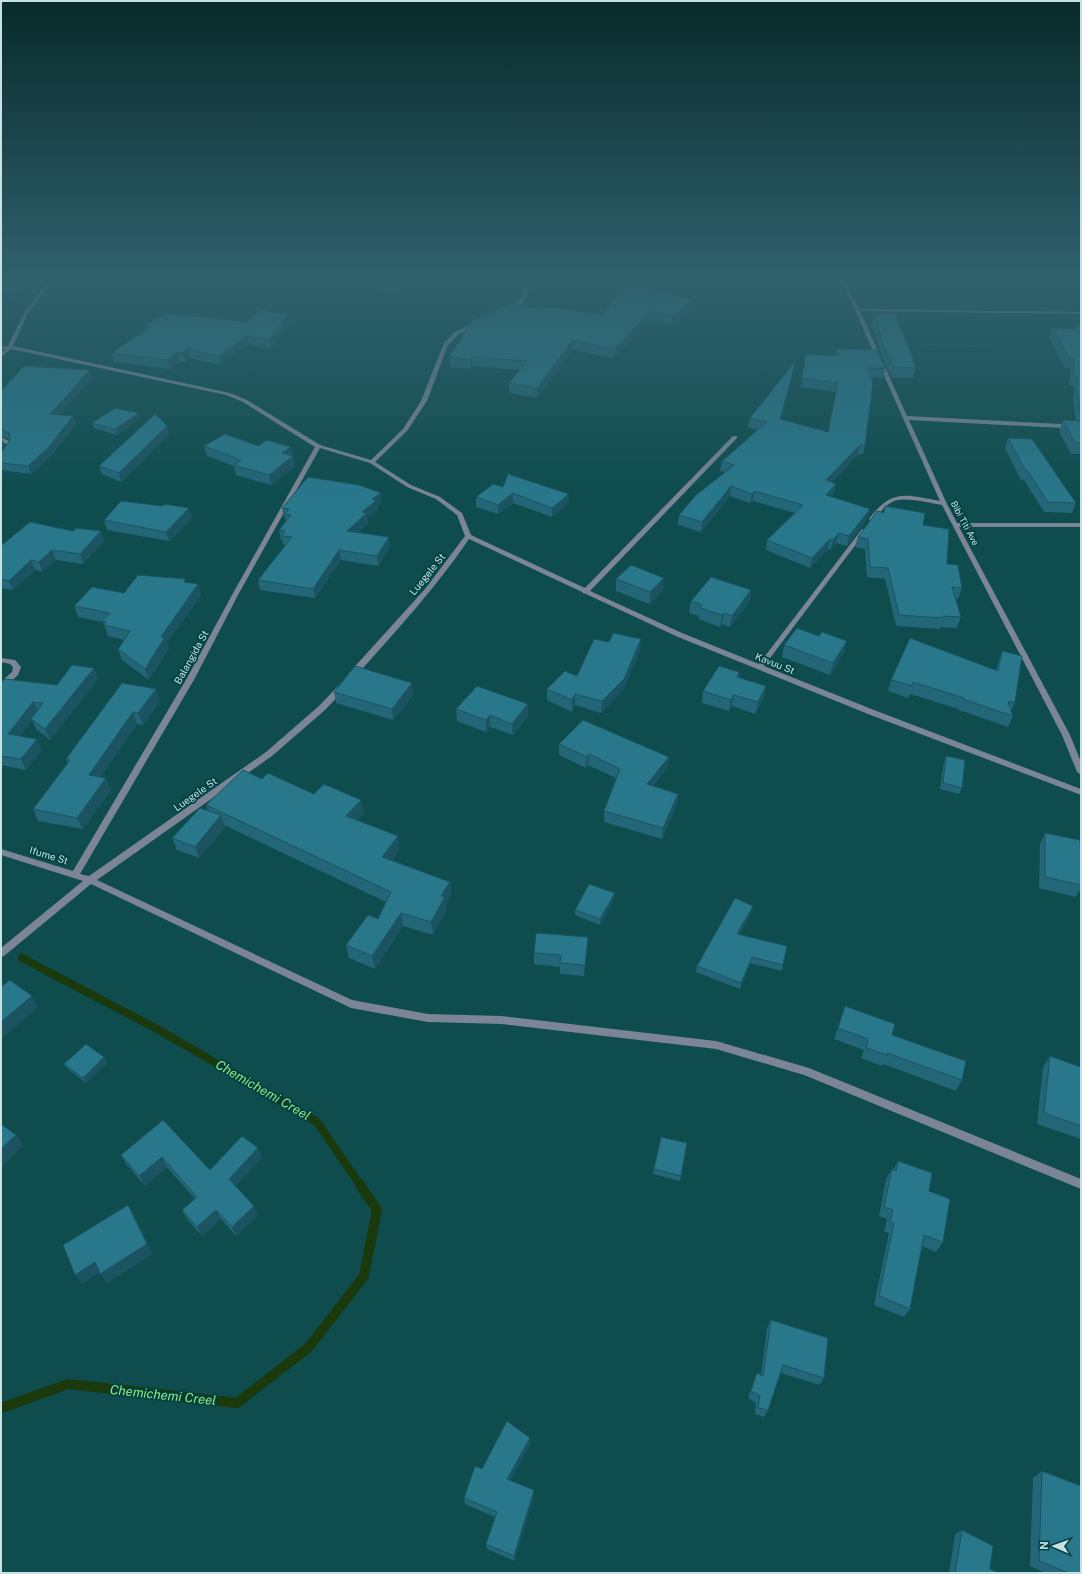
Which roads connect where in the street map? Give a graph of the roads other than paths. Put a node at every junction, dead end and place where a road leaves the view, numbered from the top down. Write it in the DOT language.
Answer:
graph roads {
  1 [pos="26,350"];
  2 [pos="444,350"];
  3 [pos="874,350"];
  4 [pos="906,418"];
  5 [pos="1081,427"];
  6 [pos="735,437"];
  7 [pos="1,439"];
  8 [pos="318,446"];
  9 [pos="1,459"];
  10 [pos="372,462"];
  11 [pos="944,504"];
  12 [pos="956,525"];
  13 [pos="1081,525"];
  14 [pos="468,536"];
  15 [pos="585,592"];
  16 [pos="1,660"];
  17 [pos="760,667"];
  18 [pos="349,679"];
  19 [pos="343,685"];
  20 [pos="1,686"];
  21 [pos="1081,772"];
  22 [pos="1081,792"];
  23 [pos="1,852"];
  24 [pos="75,875"];
  25 [pos="90,880"];
  26 [pos="1,953"];
  27 [pos="1081,1184"];
  1 -- 8 [label="street"];
  2 -- 10 [label="street"];
  3 -- 4 [label="street, Bibi Titi Ave"];
  4 -- 5 [label="street"];
  4 -- 11 [label="street, Bibi Titi Ave"];
  6 -- 15 [label="street"];
  7 -- 9 [label="street"];
  8 -- 10 [label="street"];
  8 -- 24 [label="street, Balangida St"];
  10 -- 14 [label="street"];
  11 -- 12 [label="street, Bibi Titi Ave"];
  11 -- 17 [label="street"];
  12 -- 13 [label="street"];
  12 -- 21 [label="street, Bibi Titi Ave"];
  14 -- 15 [label="street, Kavuu St"];
  14 -- 18 [label="street, Luegele St"];
  15 -- 17 [label="street, Kavuu St"];
  16 -- 20 [label="street"];
  17 -- 22 [label="street, Kavuu St"];
  19 -- 25 [label="street, Luegele St"];
  23 -- 24 [label="street, Ifume St"];
  24 -- 25 [label="street, Ifume St"];
  25 -- 26 [label="street, Luegele St"];
  25 -- 27 [label="street, Ifume St"];
}
